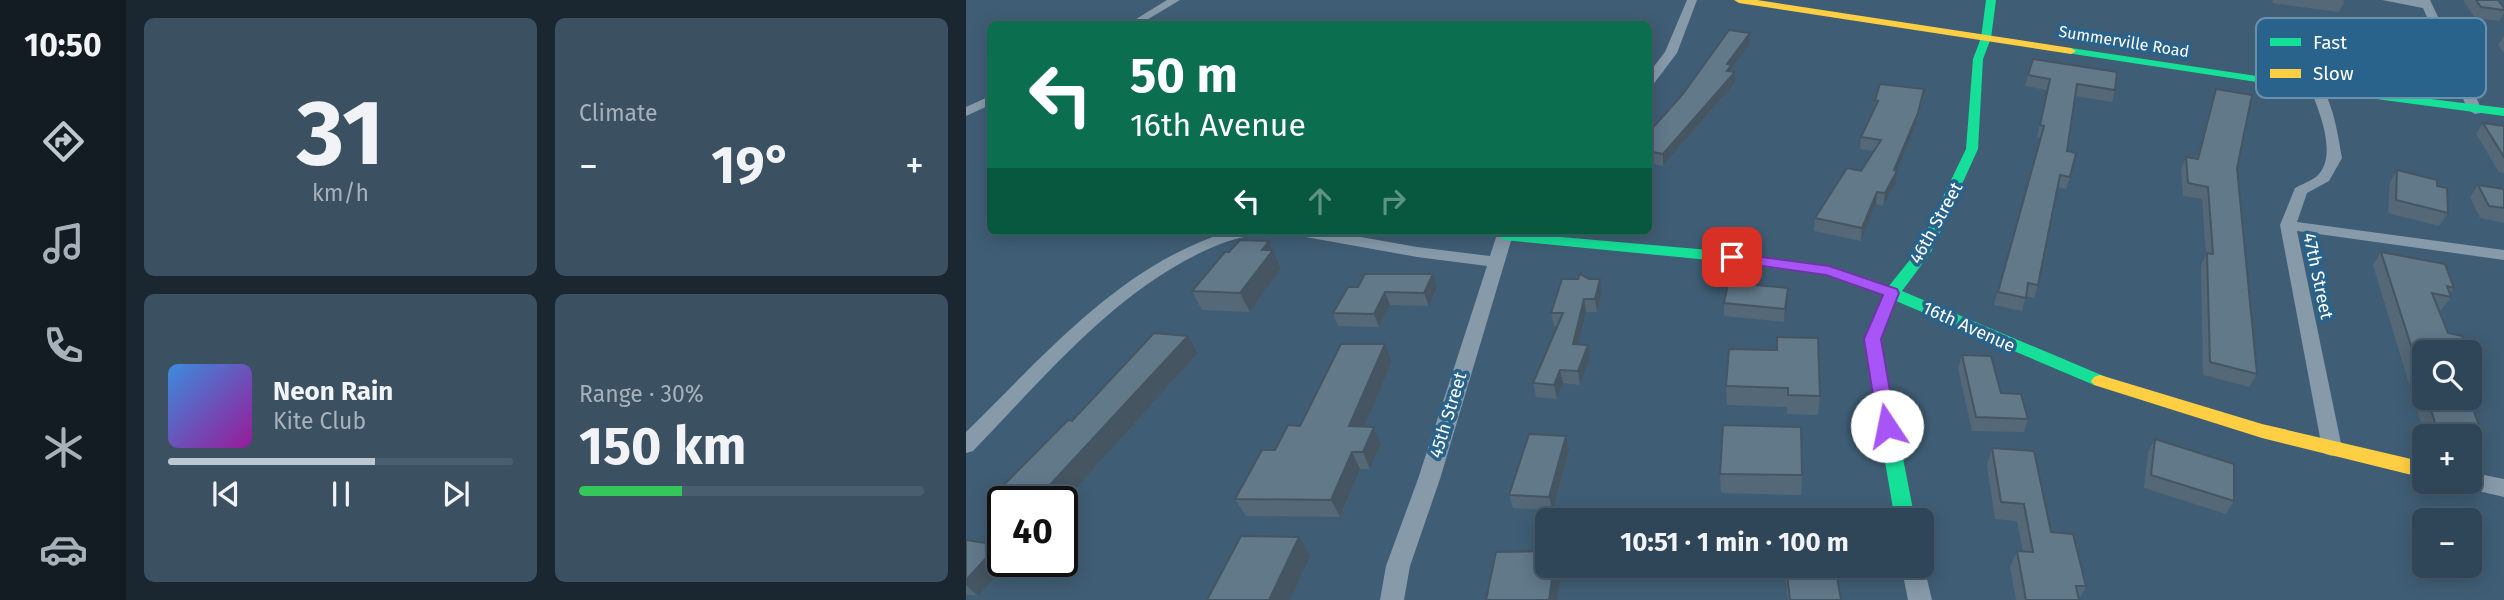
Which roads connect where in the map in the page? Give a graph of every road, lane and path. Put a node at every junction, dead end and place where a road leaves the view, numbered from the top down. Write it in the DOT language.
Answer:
graph roads {
  1 [pos="1175,0"];
  2 [pos="1692,0"];
  3 [pos="1739,0"];
  4 [pos="1991,0"];
  5 [pos="2387,0"];
  6 [pos="2426,3"];
  7 [pos="1138,21"];
  8 [pos="1986,38"];
  9 [pos="1652,78"];
  10 [pos="2256,80"];
  11 [pos="2320,98"];
  12 [pos="2384,98"];
  13 [pos="2470,98"];
  14 [pos="987,102"];
  15 [pos="2475,110"];
  16 [pos="966,112"];
  17 [pos="2504,112"];
  18 [pos="2288,225"];
  19 [pos="1228,235"];
  20 [pos="1322,235"];
  21 [pos="1505,235"];
  22 [pos="1514,235"];
  23 [pos="2504,255"];
  24 [pos="1498,262"];
  25 [pos="1892,293"];
  26 [pos="966,445"];
  27 [pos="2332,448"];
  28 [pos="2412,467"];
  29 [pos="2482,484"];
  30 [pos="2504,488"];
  31 [pos="1903,508"];
  32 [pos="1916,578"];
  33 [pos="1392,600"];
  34 [pos="1920,600"];
  1 -- 7 [label="street"];
  2 -- 9 [label="street"];
  3 -- 8 [label="street, Summerville Road"];
  4 -- 8 [label="street, 46th Street"];
  5 -- 6 [label="street"];
  8 -- 10 [label="street, Summerville Road"];
  8 -- 25 [label="street, 46th Street"];
  11 -- 18 [label="street, 47th Street"];
  12 -- 15 [label="street, Summerville Road"];
  13 -- 15 [label="street"];
  14 -- 16 [label="street"];
  15 -- 17 [label="street, Summerville Road"];
  18 -- 23 [label="street"];
  18 -- 27 [label="street, 47th Street"];
  19 -- 26 [label="street"];
  20 -- 24 [label="street"];
  21 -- 24 [label="street, 45th Street"];
  22 -- 25 [label="street, 16th Avenue"];
  24 -- 33 [label="street, 45th Street"];
  25 -- 27 [label="street, 16th Avenue"];
  25 -- 31 [label="street, 46th Street"];
  27 -- 28 [label="street, 16th Avenue"];
  29 -- 30 [label="street"];
  32 -- 34 [label="street"];
}
